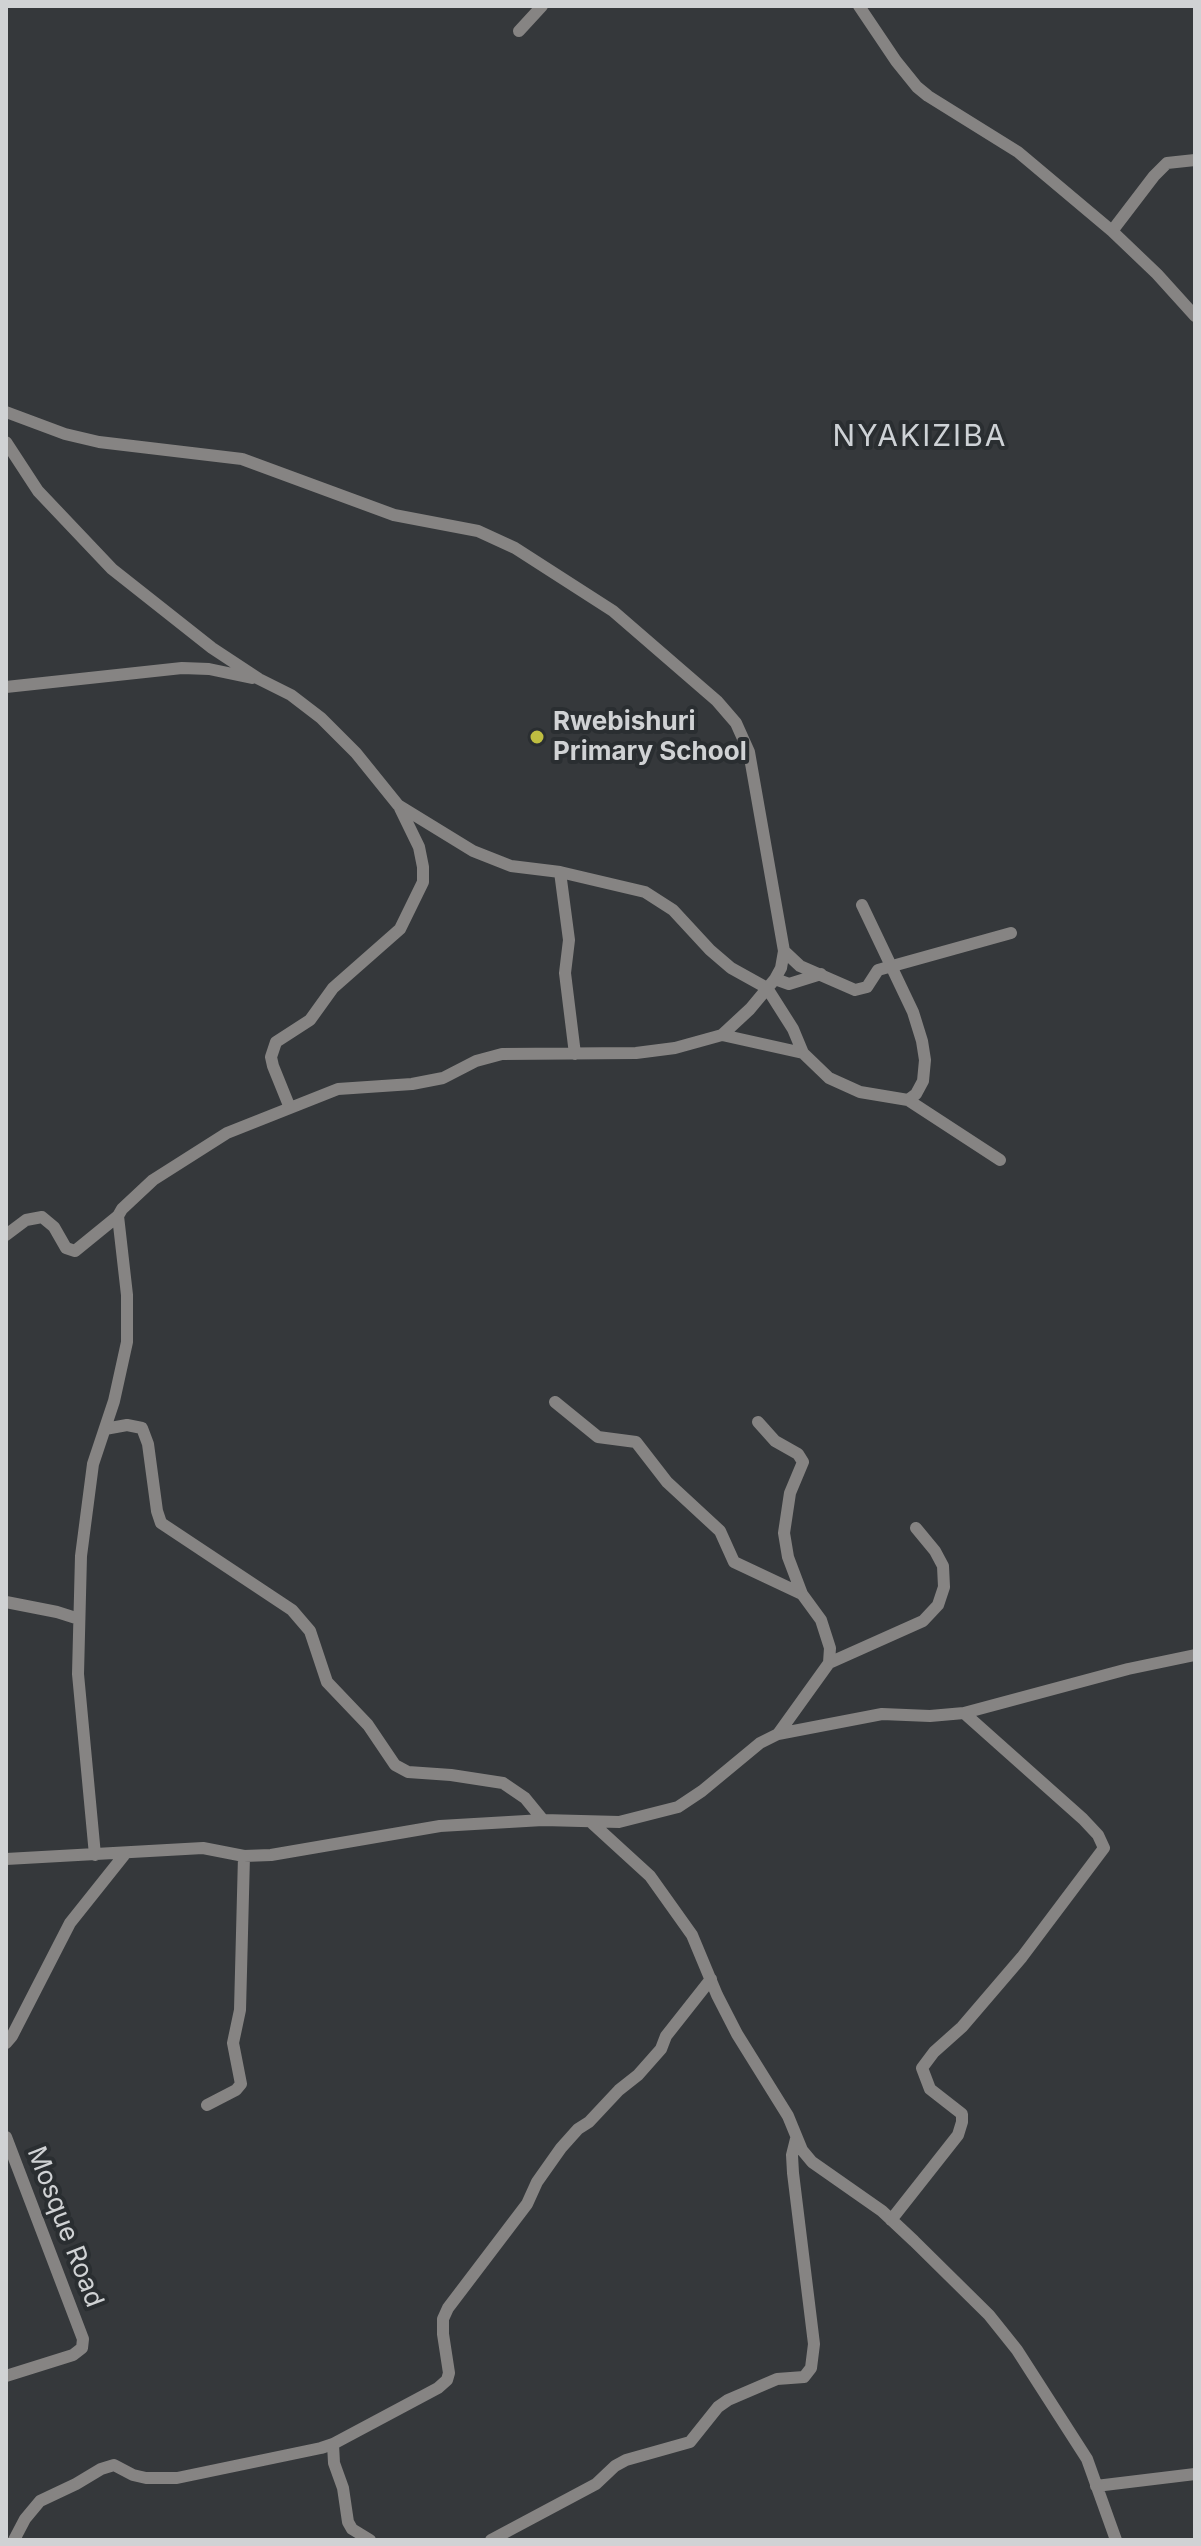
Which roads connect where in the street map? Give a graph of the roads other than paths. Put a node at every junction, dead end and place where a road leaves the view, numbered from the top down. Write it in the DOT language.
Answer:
graph roads {
  1 [pos="542,6"];
  2 [pos="859,6"];
  3 [pos="519,31"];
  4 [pos="1195,160"];
  5 [pos="1112,231"];
  6 [pos="1195,316"];
  7 [pos="6,412"];
  8 [pos="6,442"];
  9 [pos="259,679"];
  10 [pos="6,687"];
  11 [pos="398,805"];
  12 [pos="560,872"];
  13 [pos="862,905"];
  14 [pos="1011,933"];
  15 [pos="784,951"];
  16 [pos="891,968"];
  17 [pos="821,974"];
  18 [pos="771,984"];
  19 [pos="722,1035"];
  20 [pos="803,1053"];
  21 [pos="575,1054"];
  22 [pos="908,1100"];
  23 [pos="290,1108"];
  24 [pos="1000,1160"];
  25 [pos="118,1216"];
  26 [pos="6,1235"];
  27 [pos="555,1402"];
  28 [pos="758,1422"];
  29 [pos="105,1429"];
  30 [pos="916,1528"];
  31 [pos="802,1594"];
  32 [pos="6,1602"];
  33 [pos="79,1619"];
  34 [pos="1195,1655"];
  35 [pos="829,1663"];
  36 [pos="964,1713"];
  37 [pos="778,1734"];
  38 [pos="543,1820"];
  39 [pos="592,1823"];
  40 [pos="125,1854"];
  41 [pos="95,1855"];
  42 [pos="244,1856"];
  43 [pos="6,1859"];
  44 [pos="711,1979"];
  45 [pos="6,2043"];
  46 [pos="207,2105"];
  47 [pos="6,2137"];
  48 [pos="796,2139"];
  49 [pos="891,2220"];
  50 [pos="6,2376"];
  51 [pos="333,2444"];
  52 [pos="1195,2474"];
  53 [pos="1096,2486"];
  54 [pos="518,2526"];
  55 [pos="14,2540"];
  56 [pos="370,2540"];
  57 [pos="491,2540"];
  58 [pos="522,2540"];
  59 [pos="1116,2540"];
  1 -- 3 [label="street"];
  2 -- 5 [label="street"];
  4 -- 5 [label="street"];
  5 -- 6 [label="street"];
  7 -- 15 [label="street"];
  8 -- 9 [label="street"];
  9 -- 10 [label="street"];
  9 -- 11 [label="street"];
  11 -- 12 [label="street"];
  11 -- 23 [label="street"];
  12 -- 18 [label="street"];
  12 -- 21 [label="street"];
  13 -- 16 [label="street"];
  14 -- 16 [label="street"];
  15 -- 17 [label="street"];
  15 -- 18 [label="street"];
  16 -- 17 [label="street"];
  16 -- 22 [label="street"];
  17 -- 18 [label="street"];
  18 -- 19 [label="street"];
  18 -- 20 [label="street"];
  19 -- 20 [label="street"];
  19 -- 21 [label="street"];
  20 -- 22 [label="street"];
  21 -- 23 [label="street"];
  22 -- 24 [label="street"];
  23 -- 25 [label="street"];
  25 -- 26 [label="street"];
  25 -- 29 [label="street"];
  27 -- 31 [label="street"];
  28 -- 31 [label="street"];
  29 -- 33 [label="street"];
  29 -- 38 [label="street"];
  30 -- 35 [label="street"];
  31 -- 35 [label="street"];
  32 -- 33 [label="street"];
  33 -- 41 [label="street"];
  34 -- 36 [label="street"];
  35 -- 37 [label="street"];
  36 -- 37 [label="street"];
  36 -- 49 [label="street"];
  37 -- 39 [label="street"];
  38 -- 39 [label="street"];
  38 -- 42 [label="street"];
  39 -- 44 [label="street"];
  40 -- 41 [label="street"];
  40 -- 42 [label="street"];
  40 -- 45 [label="street"];
  41 -- 43 [label="street"];
  42 -- 46 [label="street"];
  44 -- 48 [label="street"];
  44 -- 51 [label="street"];
  47 -- 50 [label="street, Mosque Road"];
  48 -- 49 [label="street"];
  48 -- 54 [label="street"];
  49 -- 53 [label="street"];
  51 -- 55 [label="street"];
  51 -- 56 [label="street"];
  52 -- 53 [label="street"];
  53 -- 59 [label="street"];
  54 -- 57 [label="street"];
  54 -- 58 [label="street"];
}
